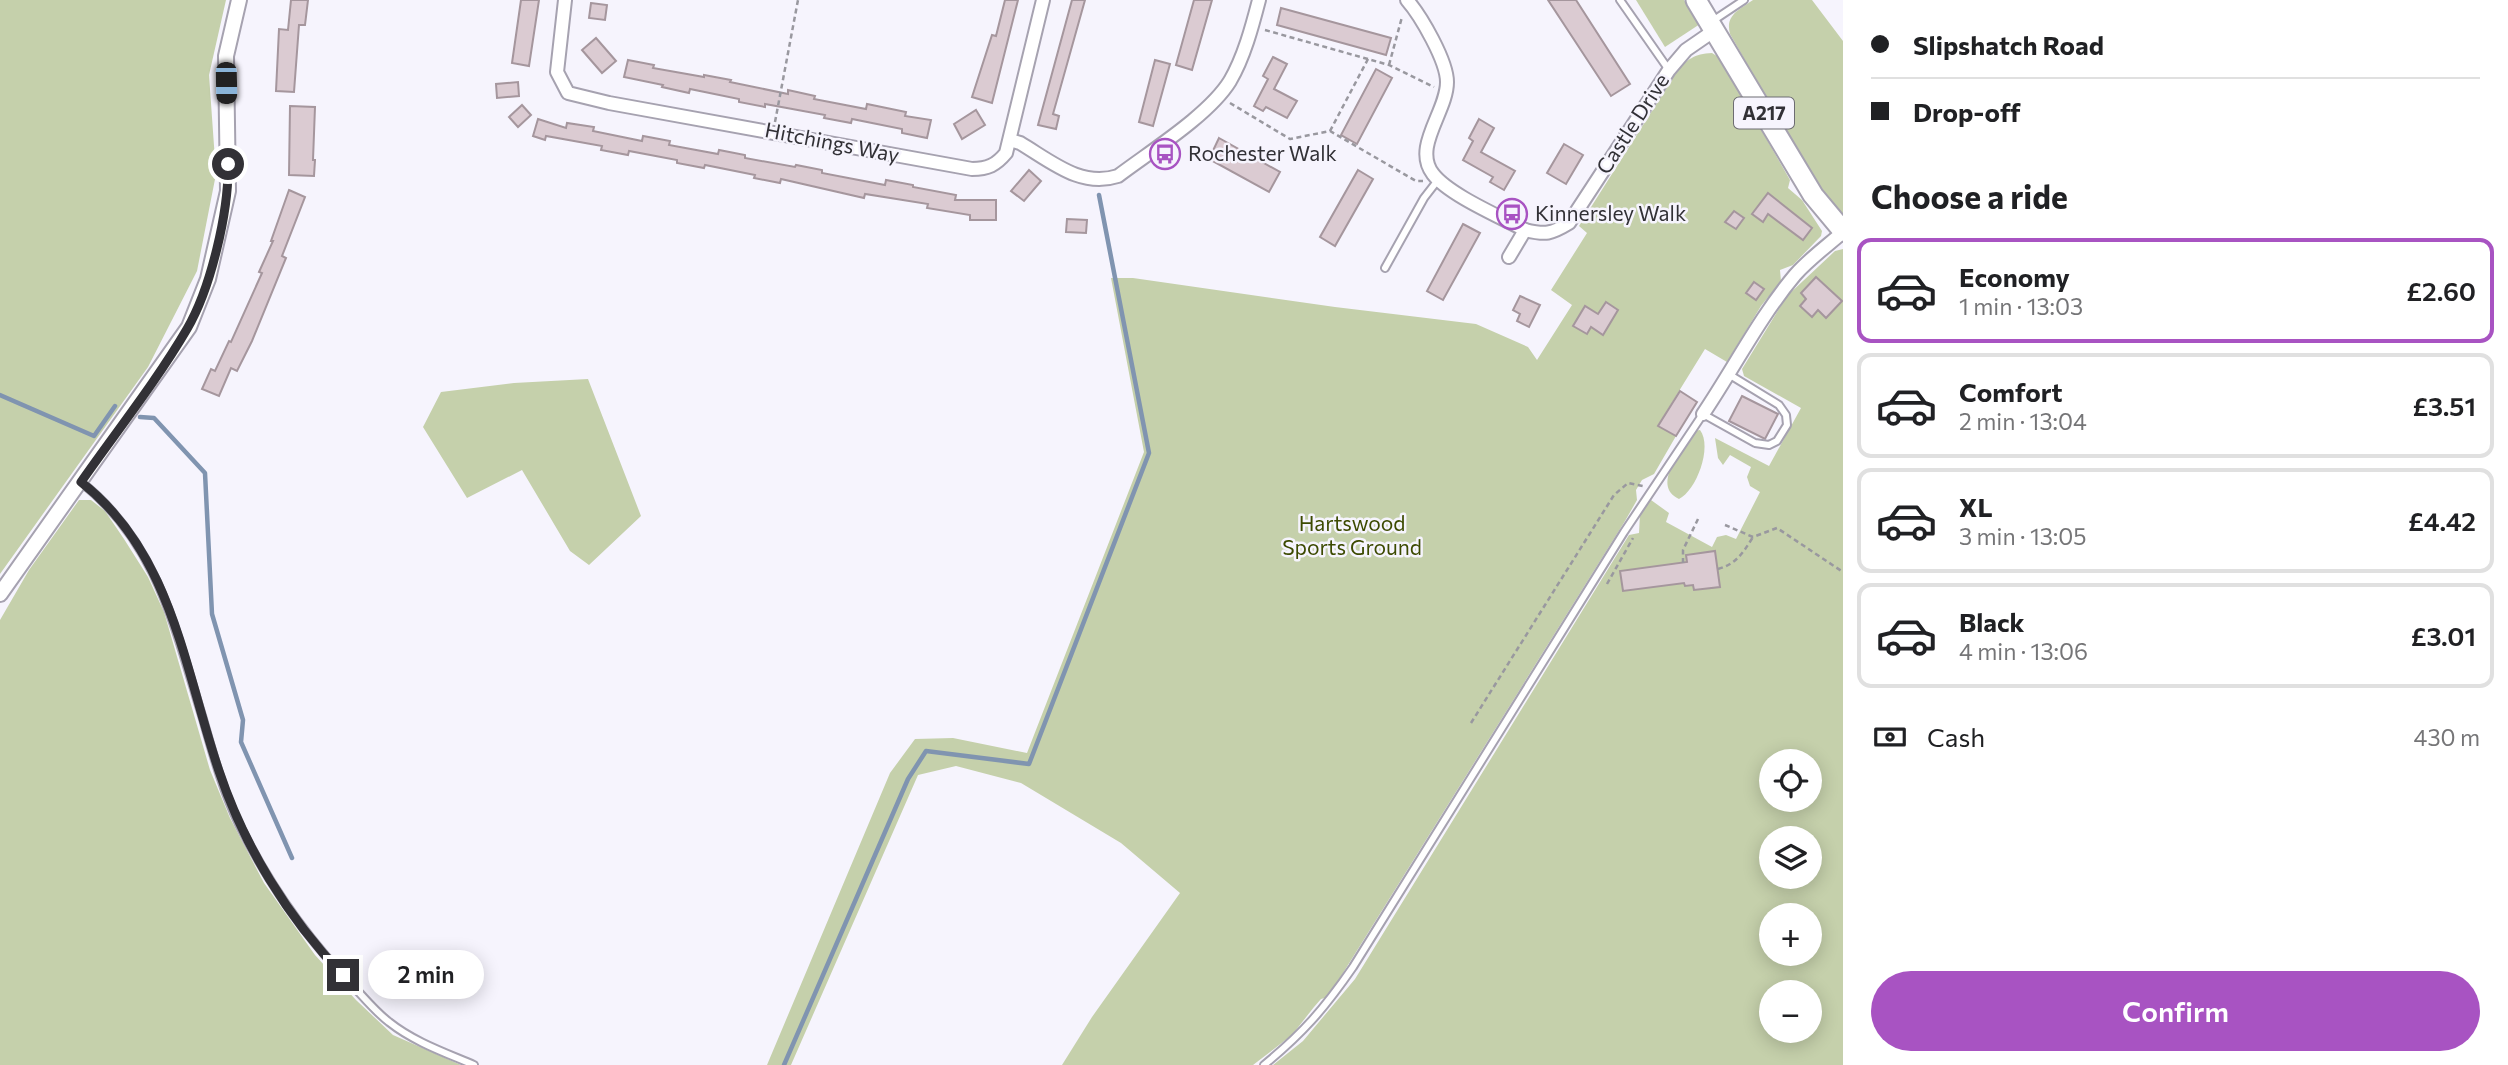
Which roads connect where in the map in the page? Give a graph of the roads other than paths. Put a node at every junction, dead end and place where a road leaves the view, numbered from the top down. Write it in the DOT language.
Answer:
graph roads {
  1 [pos="239,0"];
  2 [pos="565,0"];
  3 [pos="1043,0"];
  4 [pos="1259,0"];
  5 [pos="1620,0"];
  6 [pos="1696,0"];
  7 [pos="1744,0"];
  8 [pos="1409,2"];
  9 [pos="1713,26"];
  10 [pos="1669,70"];
  11 [pos="1010,140"];
  12 [pos="1438,180"];
  13 [pos="1525,230"];
  14 [pos="1843,231"];
  15 [pos="1509,257"];
  16 [pos="1385,268"];
  17 [pos="1730,375"];
  18 [pos="1703,414"];
  19 [pos="81,482"];
  20 [pos="0,593"];
  21 [pos="474,1065"];
  22 [pos="1264,1065"];
  1 -- 19 [label="street"];
  2 -- 11 [label="street, Hitchings Way"];
  3 -- 11 [label="street, Hitchings Way"];
  4 -- 11 [label="street"];
  5 -- 10 [label="lane"];
  6 -- 9 [label="main road, A217"];
  7 -- 9 [label="lane"];
  8 -- 12 [label="street"];
  9 -- 10 [label="street, Castle Drive"];
  9 -- 14 [label="main road, A217"];
  10 -- 13 [label="street, Castle Drive"];
  12 -- 13 [label="street, Castle Drive"];
  12 -- 16 [label="lane"];
  13 -- 15 [label="street"];
  14 -- 17 [label="street"];
  17 -- 18 [label="street"];
  17 -- 18 [label="lane"];
  18 -- 22 [label="lane"];
  19 -- 20 [label="street"];
  19 -- 21 [label="lane"];
}
